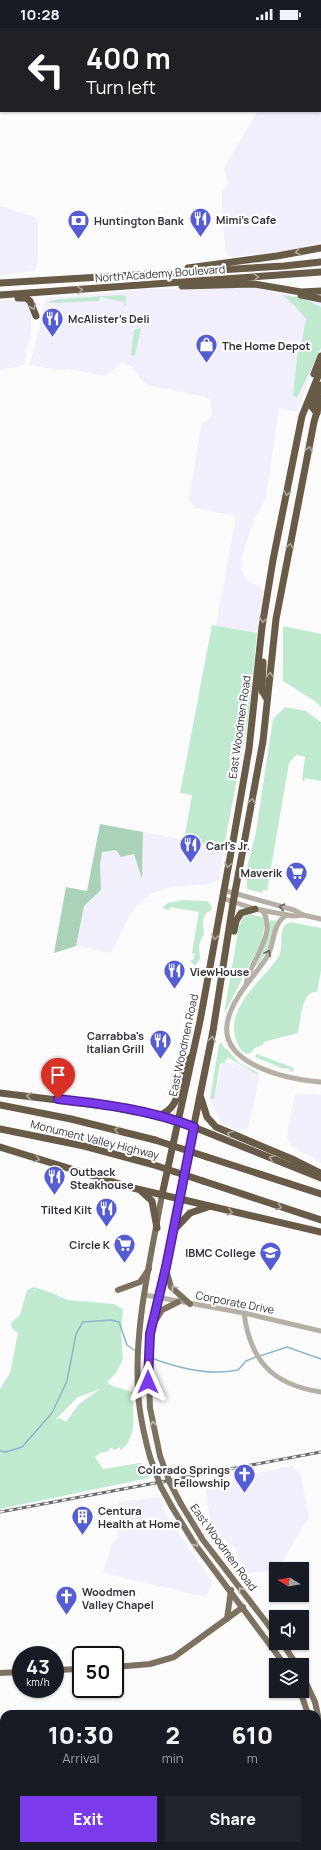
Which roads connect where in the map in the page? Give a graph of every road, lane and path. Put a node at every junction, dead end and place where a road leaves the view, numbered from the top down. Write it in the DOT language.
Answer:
graph roads {
  1 [pos="321,248"];
  2 [pos="321,262"];
  3 [pos="321,272"];
  4 [pos="145,274"];
  5 [pos="0,283"];
  6 [pos="162,283"];
  7 [pos="276,288"];
  8 [pos="321,291"];
  9 [pos="0,295"];
  10 [pos="0,299"];
  11 [pos="319,299"];
  12 [pos="36,316"];
  13 [pos="321,356"];
  14 [pos="321,369"];
  15 [pos="321,385"];
  16 [pos="310,394"];
  17 [pos="321,398"];
  18 [pos="316,413"];
  19 [pos="301,422"];
  20 [pos="260,648"];
  21 [pos="267,699"];
  22 [pos="223,890"];
  23 [pos="235,894"];
  24 [pos="222,898"];
  25 [pos="233,903"];
  26 [pos="259,909"];
  27 [pos="287,915"];
  28 [pos="303,915"];
  29 [pos="321,919"];
  30 [pos="222,977"];
  31 [pos="246,985"];
  32 [pos="192,1056"];
  33 [pos="321,1082"];
  34 [pos="0,1093"];
  35 [pos="200,1096"];
  36 [pos="0,1105"];
  37 [pos="158,1116"];
  38 [pos="178,1121"];
  39 [pos="194,1127"];
  40 [pos="0,1129"];
  41 [pos="0,1148"];
  42 [pos="321,1174"];
  43 [pos="321,1178"];
  44 [pos="133,1188"];
  45 [pos="321,1194"];
  46 [pos="162,1195"];
  47 [pos="179,1199"];
  48 [pos="210,1207"];
  49 [pos="321,1220"];
  50 [pos="157,1228"];
  51 [pos="173,1231"];
  52 [pos="321,1232"];
  53 [pos="166,1267"];
  54 [pos="150,1268"];
  55 [pos="118,1290"];
  56 [pos="145,1295"];
  57 [pos="158,1298"];
  58 [pos="178,1302"];
  59 [pos="190,1304"];
  60 [pos="244,1313"];
  61 [pos="152,1326"];
  62 [pos="321,1331"];
  63 [pos="321,1392"];
  64 [pos="231,1590"];
  65 [pos="243,1607"];
  66 [pos="227,1619"];
  67 [pos="269,1626"];
  68 [pos="281,1658"];
  69 [pos="124,1666"];
  70 [pos="12,1672"];
  71 [pos="0,1673"];
  72 [pos="309,1689"];
  73 [pos="302,1698"];
  74 [pos="307,1710"];
  75 [pos="317,1710"];
  1 -- 4 [label="highway, one-way"];
  2 -- 4 [label="highway, North Academy Boulevard"];
  6 -- 3 [label="highway, North Academy Boulevard, one-way"];
  4 -- 5 [label="highway, North Academy Boulevard"];
  6 -- 7 [label="highway"];
  9 -- 6 [label="highway, North Academy Boulevard, one-way"];
  7 -- 8 [label="highway"];
  7 -- 11 [label="highway"];
  10 -- 12 [label="highway, one-way"];
  13 -- 16 [label="highway"];
  14 -- 16 [label="highway, East Woodmen Road"];
  15 -- 18 [label="highway"];
  16 -- 19 [label="highway, East Woodmen Road"];
  17 -- 18 [label="highway, East Woodmen Road"];
  18 -- 19 [label="highway"];
  21 -- 18 [label="highway, East Woodmen Road, one-way"];
  19 -- 20 [label="highway, East Woodmen Road, one-way"];
  20 -- 21 [label="highway"];
  20 -- 22 [label="highway, East Woodmen Road, one-way"];
  23 -- 21 [label="highway, East Woodmen Road, one-way"];
  22 -- 23 [label="street"];
  22 -- 24 [label="highway, East Woodmen Road"];
  23 -- 25 [label="highway, East Woodmen Road"];
  28 -- 23 [label="street, one-way"];
  24 -- 25 [label="street"];
  24 -- 32 [label="highway, East Woodmen Road, one-way"];
  25 -- 26 [label="street"];
  25 -- 30 [label="highway, East Woodmen Road"];
  26 -- 27 [label="street"];
  26 -- 30 [label="highway"];
  26 -- 31 [label="street"];
  27 -- 28 [label="street"];
  31 -- 27 [label="street, one-way"];
  28 -- 29 [label="street"];
  35 -- 30 [label="highway, East Woodmen Road, one-way"];
  31 -- 33 [label="street"];
  32 -- 37 [label="highway"];
  32 -- 38 [label="highway, East Woodmen Road"];
  37 -- 34 [label="highway, one-way"];
  35 -- 39 [label="highway, East Woodmen Road"];
  42 -- 35 [label="highway, one-way"];
  45 -- 36 [label="highway, Monument Valley Highway, one-way, bridge"];
  37 -- 38 [label="highway"];
  38 -- 39 [label="highway"];
  38 -- 46 [label="highway, East Woodmen Road"];
  43 -- 39 [label="highway, one-way"];
  39 -- 47 [label="highway, East Woodmen Road"];
  40 -- 49 [label="highway, Monument Valley Highway, one-way, bridge"];
  41 -- 44 [label="highway, one-way"];
  44 -- 46 [label="highway"];
  44 -- 50 [label="highway"];
  46 -- 47 [label="highway"];
  46 -- 50 [label="main road, East Woodmen Road"];
  47 -- 48 [label="highway"];
  47 -- 51 [label="main road, East Woodmen Road"];
  48 -- 51 [label="highway"];
  48 -- 52 [label="highway, one-way"];
  50 -- 54 [label="main road, East Woodmen Road"];
  51 -- 53 [label="main road, East Woodmen Road"];
  53 -- 57 [label="main road, East Woodmen Road"];
  59 -- 53 [label="main road, one-way"];
  54 -- 55 [label="main road"];
  54 -- 56 [label="main road, East Woodmen Road"];
  56 -- 57 [label="street, Corporate Drive"];
  56 -- 64 [label="main road, East Woodmen Road, one-way, bridge"];
  57 -- 58 [label="street, Corporate Drive"];
  57 -- 61 [label="main road, East Woodmen Road"];
  58 -- 59 [label="street, Corporate Drive"];
  58 -- 61 [label="main road"];
  59 -- 60 [label="street, Corporate Drive"];
  60 -- 62 [label="street, Corporate Drive"];
  60 -- 63 [label="street"];
  67 -- 61 [label="main road, East Woodmen Road, one-way, bridge"];
  64 -- 65 [label="main road, East Woodmen Road"];
  64 -- 66 [label="main road"];
  65 -- 66 [label="main road, East Woodmen Road"];
  65 -- 68 [label="main road"];
  66 -- 69 [label="main road, East Woodmen Road"];
  70 -- 71 [label="main road"];
  72 -- 75 [label="main road"];
  73 -- 74 [label="main road"];
}
